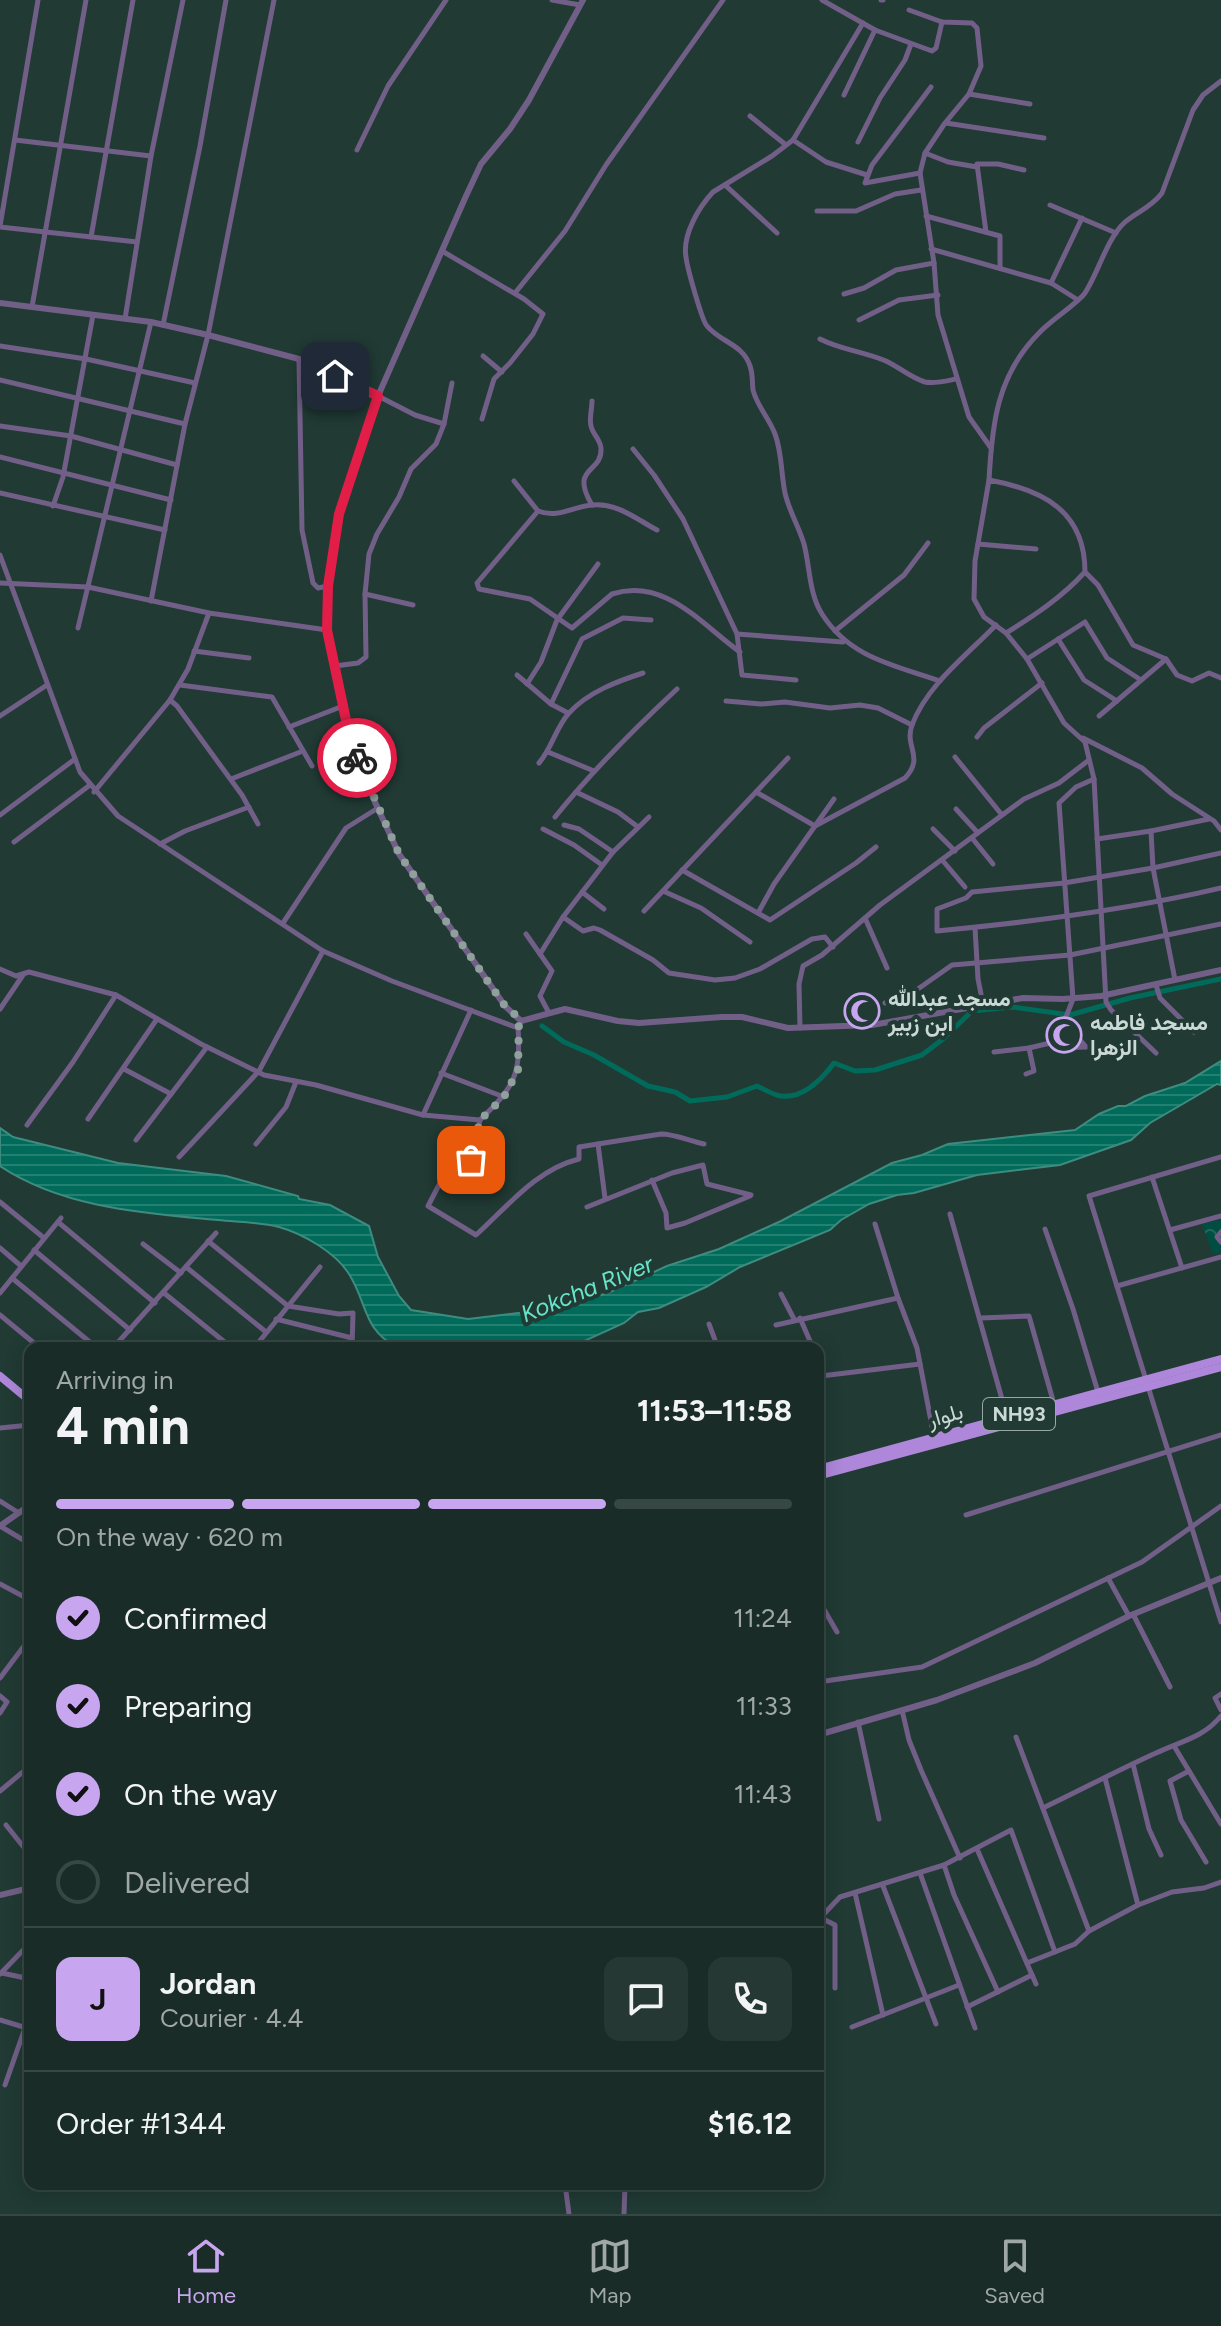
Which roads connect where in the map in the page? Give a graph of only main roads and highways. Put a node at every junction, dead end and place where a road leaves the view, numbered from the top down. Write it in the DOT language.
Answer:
graph roads {
  1 [pos="1221,1359"];
  2 [pos="1221,1367"];
  3 [pos="0,1376"];
  4 [pos="1147,1383"];
  5 [pos="24,1396"];
  6 [pos="887,1453"];
  7 [pos="824,1468"];
  8 [pos="824,1474"];
  1 -- 4 [label="main road, بلوار / NH93"];
  2 -- 4 [label="main road, بلوار / NH93"];
  3 -- 5 [label="main road"];
  4 -- 6 [label="main road, بلوار / NH93"];
  4 -- 6 [label="main road, بلوار / NH93"];
  6 -- 7 [label="main road, بلوار / NH93"];
  6 -- 8 [label="main road, بلوار / NH93"];
}
